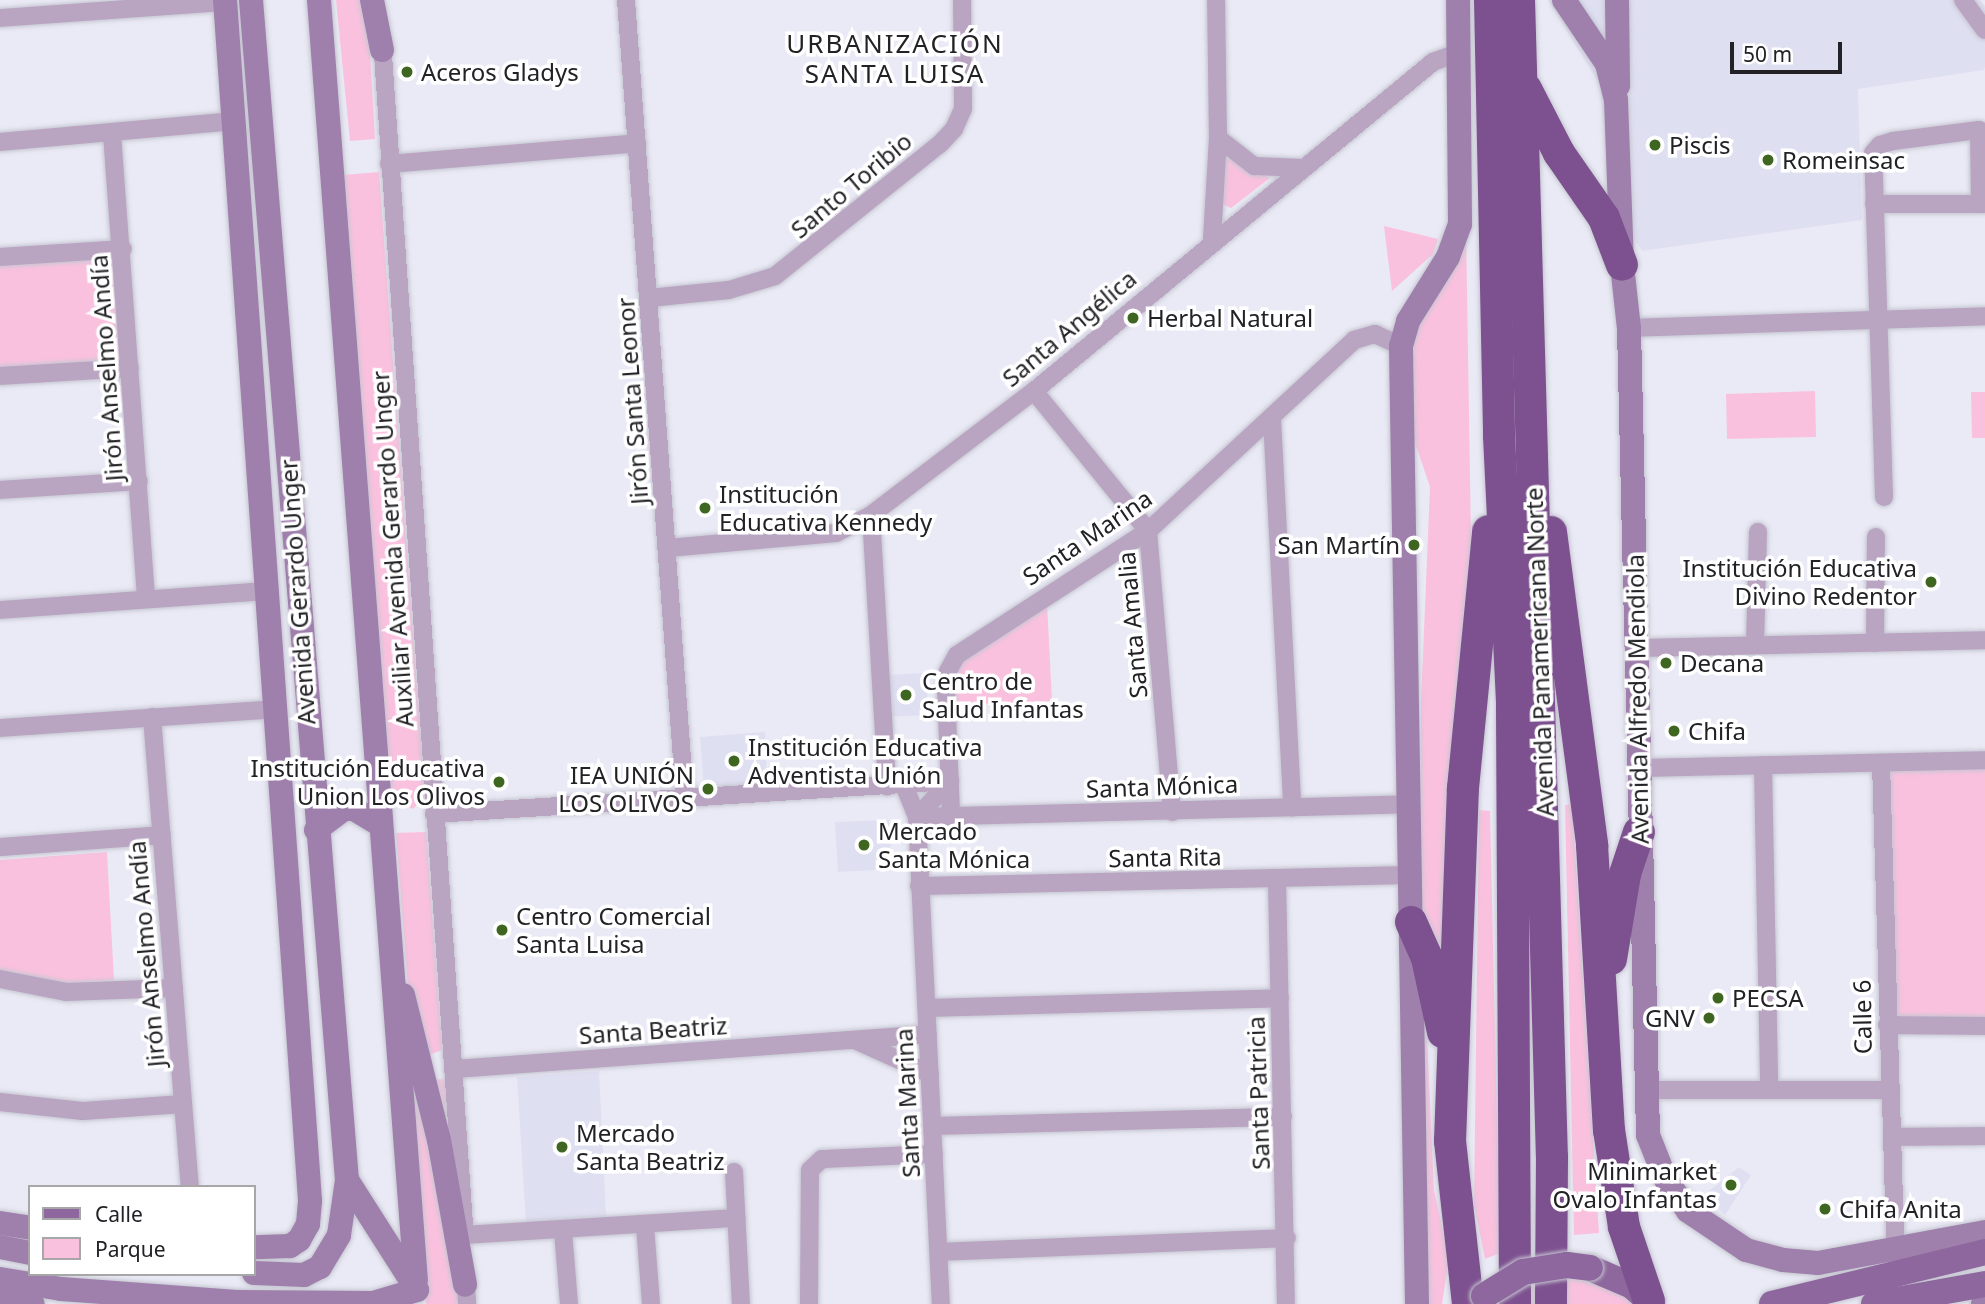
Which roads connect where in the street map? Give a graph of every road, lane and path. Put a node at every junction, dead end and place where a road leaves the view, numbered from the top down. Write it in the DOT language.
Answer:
graph roads {
  1 [pos="251,0"];
  2 [pos="319,0"];
  3 [pos="372,0"];
  4 [pos="380,0"];
  5 [pos="626,0"];
  6 [pos="962,0"];
  7 [pos="1216,0"];
  8 [pos="1458,0"];
  9 [pos="1490,0"];
  10 [pos="1519,0"];
  11 [pos="1564,0"];
  12 [pos="1617,0"];
  13 [pos="1963,0"];
  14 [pos="225,1"];
  15 [pos="67,6"];
  16 [pos="0,18"];
  17 [pos="1985,30"];
  18 [pos="382,50"];
  19 [pos="1460,52"];
  20 [pos="1523,82"];
  21 [pos="1616,100"];
  22 [pos="234,121"];
  23 [pos="112,134"];
  24 [pos="1218,138"];
  25 [pos="0,142"];
  26 [pos="637,143"];
  27 [pos="390,164"];
  28 [pos="1303,167"];
  29 [pos="1874,204"];
  30 [pos="1982,204"];
  31 [pos="1212,239"];
  32 [pos="123,249"];
  33 [pos="0,257"];
  34 [pos="1622,265"];
  35 [pos="649,298"];
  36 [pos="274,299"];
  37 [pos="1985,316"];
  38 [pos="1881,318"];
  39 [pos="1629,328"];
  40 [pos="1401,346"];
  41 [pos="251,356"];
  42 [pos="130,368"];
  43 [pos="0,376"];
  44 [pos="1034,391"];
  45 [pos="1272,419"];
  46 [pos="1253,435"];
  47 [pos="1532,435"];
  48 [pos="1499,436"];
  49 [pos="1273,449"];
  50 [pos="139,481"];
  51 [pos="0,490"];
  52 [pos="1884,497"];
  53 [pos="872,515"];
  54 [pos="1148,531"];
  55 [pos="1758,532"];
  56 [pos="1876,537"];
  57 [pos="668,548"];
  58 [pos="264,591"];
  59 [pos="146,598"];
  60 [pos="0,610"];
  61 [pos="1985,640"];
  62 [pos="1875,643"];
  63 [pos="1755,645"];
  64 [pos="1637,648"];
  65 [pos="276,709"];
  66 [pos="152,717"];
  67 [pos="0,728"];
  68 [pos="1985,760"];
  69 [pos="1881,763"];
  70 [pos="1763,765"];
  71 [pos="1639,768"];
  72 [pos="950,781"];
  73 [pos="896,786"];
  74 [pos="685,799"];
  75 [pos="1409,804"];
  76 [pos="1292,807"];
  77 [pos="1172,812"];
  78 [pos="434,814"];
  79 [pos="951,814"];
  80 [pos="917,817"];
  81 [pos="379,824"];
  82 [pos="316,830"];
  83 [pos="1639,832"];
  84 [pos="162,835"];
  85 [pos="0,847"];
  86 [pos="1411,875"];
  87 [pos="1277,880"];
  88 [pos="919,886"];
  89 [pos="1412,922"];
  90 [pos="387,933"];
  91 [pos="0,979"];
  92 [pos="174,988"];
  93 [pos="1280,998"];
  94 [pos="927,1008"];
  95 [pos="1601,1019"];
  96 [pos="1887,1025"];
  97 [pos="1985,1026"];
  98 [pos="928,1034"];
  99 [pos="855,1040"];
  100 [pos="1453,1052"];
  101 [pos="455,1069"];
  102 [pos="930,1074"];
  103 [pos="1646,1090"];
  104 [pos="1769,1090"];
  105 [pos="1888,1090"];
  106 [pos="0,1102"];
  107 [pos="183,1104"];
  108 [pos="1283,1118"];
  109 [pos="933,1126"];
  110 [pos="1985,1136"];
  111 [pos="1892,1137"];
  112 [pos="934,1154"];
  113 [pos="734,1172"];
  114 [pos="347,1180"];
  115 [pos="190,1185"];
  116 [pos="736,1218"];
  117 [pos="0,1223"];
  118 [pos="645,1226"];
  119 [pos="28,1228"];
  120 [pos="563,1231"];
  121 [pos="1985,1232"];
  122 [pos="464,1235"];
  123 [pos="1287,1238"];
  124 [pos="0,1247"];
  125 [pos="256,1247"];
  126 [pos="939,1252"];
  127 [pos="1985,1252"];
  128 [pos="28,1253"];
  129 [pos="1896,1261"];
  130 [pos="256,1273"];
  131 [pos="0,1279"];
  132 [pos="1985,1284"];
  133 [pos="466,1294"];
  134 [pos="418,1297"];
  135 [pos="0,1299"];
  136 [pos="1476,1301"];
  137 [pos="1650,1302"];
  138 [pos="241,1303"];
  139 [pos="33,1304"];
  140 [pos="569,1304"];
  141 [pos="651,1304"];
  142 [pos="741,1304"];
  143 [pos="809,1304"];
  144 [pos="941,1304"];
  145 [pos="1286,1304"];
  146 [pos="1417,1304"];
  147 [pos="1515,1304"];
  148 [pos="1551,1304"];
  149 [pos="1772,1304"];
  150 [pos="1874,1304"];
  1 -- 36 [label="main road, Avenida Gerardo Unger"];
  2 -- 81 [label="main road"];
  3 -- 18 [label="main road"];
  4 -- 18 [label="street, Auxiliar Avenida Gerardo Unger"];
  5 -- 26 [label="street, Jirón Santa Leonor"];
  6 -- 35 [label="street, Santo Toribio"];
  7 -- 24 [label="street"];
  8 -- 19 [label="main road"];
  9 -- 48 [label="highway, Avenida Panamericana Norte"];
  10 -- 20 [label="highway, Avenida Panamericana Norte"];
  11 -- 21 [label="main road, Avenida Alfredo Mendiola"];
  12 -- 21 [label="main road"];
  13 -- 17 [label="street"];
  14 -- 15 [label="street"];
  14 -- 22 [label="main road, Avenida Gerardo Unger"];
  15 -- 16 [label="street"];
  18 -- 27 [label="street, Auxiliar Avenida Gerardo Unger"];
  19 -- 28 [label="street, Santa Angélica"];
  19 -- 40 [label="main road"];
  20 -- 34 [label="highway"];
  20 -- 47 [label="highway, Avenida Panamericana Norte"];
  21 -- 34 [label="main road, Avenida Alfredo Mendiola"];
  22 -- 23 [label="street"];
  22 -- 41 [label="main road, Avenida Gerardo Unger"];
  23 -- 25 [label="street"];
  23 -- 32 [label="street, Jirón Anselmo Andía"];
  24 -- 28 [label="street"];
  24 -- 31 [label="street"];
  26 -- 27 [label="street"];
  26 -- 35 [label="street, Jirón Santa Leonor"];
  27 -- 78 [label="street, Auxiliar Avenida Gerardo Unger"];
  28 -- 31 [label="street, Santa Angélica"];
  29 -- 30 [label="street"];
  29 -- 30 [label="street"];
  29 -- 38 [label="street"];
  31 -- 44 [label="street, Santa Angélica"];
  32 -- 33 [label="street"];
  32 -- 42 [label="street, Jirón Anselmo Andía"];
  34 -- 39 [label="main road, Avenida Alfredo Mendiola"];
  35 -- 57 [label="street, Jirón Santa Leonor"];
  36 -- 41 [label="main road"];
  36 -- 82 [label="main road, Avenida Gerardo Unger"];
  37 -- 38 [label="street"];
  38 -- 39 [label="street"];
  38 -- 52 [label="street"];
  39 -- 64 [label="main road, Avenida Alfredo Mendiola"];
  40 -- 45 [label="street, Santa Marina"];
  40 -- 75 [label="main road"];
  41 -- 58 [label="main road, Avenida Gerardo Unger"];
  42 -- 43 [label="street"];
  42 -- 50 [label="street, Jirón Anselmo Andía"];
  44 -- 53 [label="street, Santa Angélica"];
  44 -- 54 [label="street, Santa Amalia"];
  45 -- 46 [label="street, Santa Marina"];
  45 -- 49 [label="street"];
  46 -- 49 [label="street"];
  46 -- 54 [label="street, Santa Marina"];
  47 -- 95 [label="highway"];
  47 -- 148 [label="highway, Avenida Panamericana Norte"];
  48 -- 100 [label="highway"];
  48 -- 147 [label="highway, Avenida Panamericana Norte"];
  49 -- 76 [label="street"];
  50 -- 51 [label="street"];
  50 -- 59 [label="street, Jirón Anselmo Andía"];
  53 -- 57 [label="street, Santa Angélica"];
  53 -- 73 [label="street, Santa Marina"];
  54 -- 72 [label="street, Santa Marina"];
  54 -- 77 [label="street, Santa Amalia"];
  55 -- 63 [label="street"];
  56 -- 62 [label="street"];
  57 -- 74 [label="street, Jirón Santa Leonor"];
  58 -- 59 [label="street"];
  58 -- 65 [label="main road, Avenida Gerardo Unger"];
  59 -- 60 [label="street"];
  61 -- 62 [label="street"];
  62 -- 63 [label="street"];
  63 -- 64 [label="street"];
  64 -- 71 [label="main road, Avenida Alfredo Mendiola"];
  65 -- 66 [label="street"];
  65 -- 125 [label="main road, Avenida Gerardo Unger"];
  66 -- 67 [label="street"];
  66 -- 84 [label="street, Jirón Anselmo Andía"];
  68 -- 69 [label="street"];
  69 -- 70 [label="street"];
  69 -- 96 [label="street, Calle 6"];
  70 -- 71 [label="street"];
  70 -- 104 [label="street"];
  71 -- 83 [label="main road, Avenida Alfredo Mendiola"];
  72 -- 73 [label="street"];
  72 -- 79 [label="street, Santa Marina"];
  72 -- 80 [label="street"];
  73 -- 74 [label="street"];
  73 -- 80 [label="street, Santa Marina"];
  74 -- 78 [label="street"];
  75 -- 76 [label="street, Santa Mónica"];
  75 -- 86 [label="main road"];
  76 -- 77 [label="street, Santa Mónica"];
  77 -- 79 [label="street, Santa Mónica"];
  78 -- 101 [label="street, Auxiliar Avenida Gerardo Unger"];
  79 -- 80 [label="street, Santa Mónica"];
  80 -- 88 [label="street, Santa Marina"];
  81 -- 82 [label="main road"];
  81 -- 90 [label="main road"];
  82 -- 114 [label="main road, Avenida Gerardo Unger"];
  83 -- 95 [label="highway"];
  83 -- 103 [label="main road, Avenida Alfredo Mendiola"];
  84 -- 85 [label="street"];
  84 -- 92 [label="street, Jirón Anselmo Andía"];
  86 -- 87 [label="street, Santa Rita"];
  86 -- 89 [label="main road"];
  87 -- 88 [label="street, Santa Rita"];
  87 -- 93 [label="street, Santa Patricia"];
  88 -- 94 [label="street, Santa Marina"];
  89 -- 100 [label="highway"];
  89 -- 146 [label="main road"];
  90 -- 133 [label="main road"];
  90 -- 134 [label="main road"];
  91 -- 92 [label="street"];
  92 -- 107 [label="street, Jirón Anselmo Andía"];
  93 -- 94 [label="street"];
  93 -- 108 [label="street, Santa Patricia"];
  94 -- 98 [label="street, Santa Marina"];
  95 -- 137 [label="highway"];
  96 -- 97 [label="street"];
  96 -- 105 [label="street, Calle 6"];
  98 -- 99 [label="street, Santa Beatriz"];
  98 -- 102 [label="street, Santa Marina"];
  99 -- 101 [label="street, Santa Beatriz"];
  99 -- 102 [label="street, Santa Beatriz"];
  100 -- 136 [label="highway"];
  101 -- 122 [label="street, Auxiliar Avenida Gerardo Unger"];
  102 -- 109 [label="street, Santa Marina"];
  103 -- 104 [label="street"];
  103 -- 129 [label="main road, Avenida Alfredo Mendiola"];
  104 -- 105 [label="street"];
  105 -- 111 [label="street, Calle 6"];
  106 -- 107 [label="street"];
  107 -- 115 [label="street, Jirón Anselmo Andía"];
  108 -- 109 [label="street"];
  108 -- 123 [label="street, Santa Patricia"];
  109 -- 112 [label="street, Santa Marina"];
  110 -- 111 [label="street"];
  111 -- 129 [label="street, Calle 6"];
  112 -- 126 [label="street, Santa Marina"];
  112 -- 143 [label="street"];
  113 -- 116 [label="street"];
  114 -- 130 [label="main road"];
  114 -- 134 [label="main road, Avenida Gerardo Unger"];
  116 -- 118 [label="street"];
  116 -- 142 [label="street"];
  117 -- 119 [label="main road"];
  118 -- 120 [label="street"];
  118 -- 141 [label="street"];
  120 -- 122 [label="street"];
  120 -- 140 [label="street"];
  121 -- 129 [label="main road, Avenida Alfredo Mendiola"];
  122 -- 133 [label="street, Auxiliar Avenida Gerardo Unger"];
  123 -- 126 [label="street"];
  123 -- 145 [label="street, Santa Patricia"];
  124 -- 128 [label="main road"];
  126 -- 144 [label="street, Santa Marina"];
  127 -- 129 [label="main road"];
  129 -- 149 [label="main road"];
  131 -- 138 [label="main road"];
  132 -- 150 [label="main road"];
  134 -- 138 [label="main road"];
  135 -- 139 [label="main road"];
  136 -- 137 [label="main road, bridge"];
}
